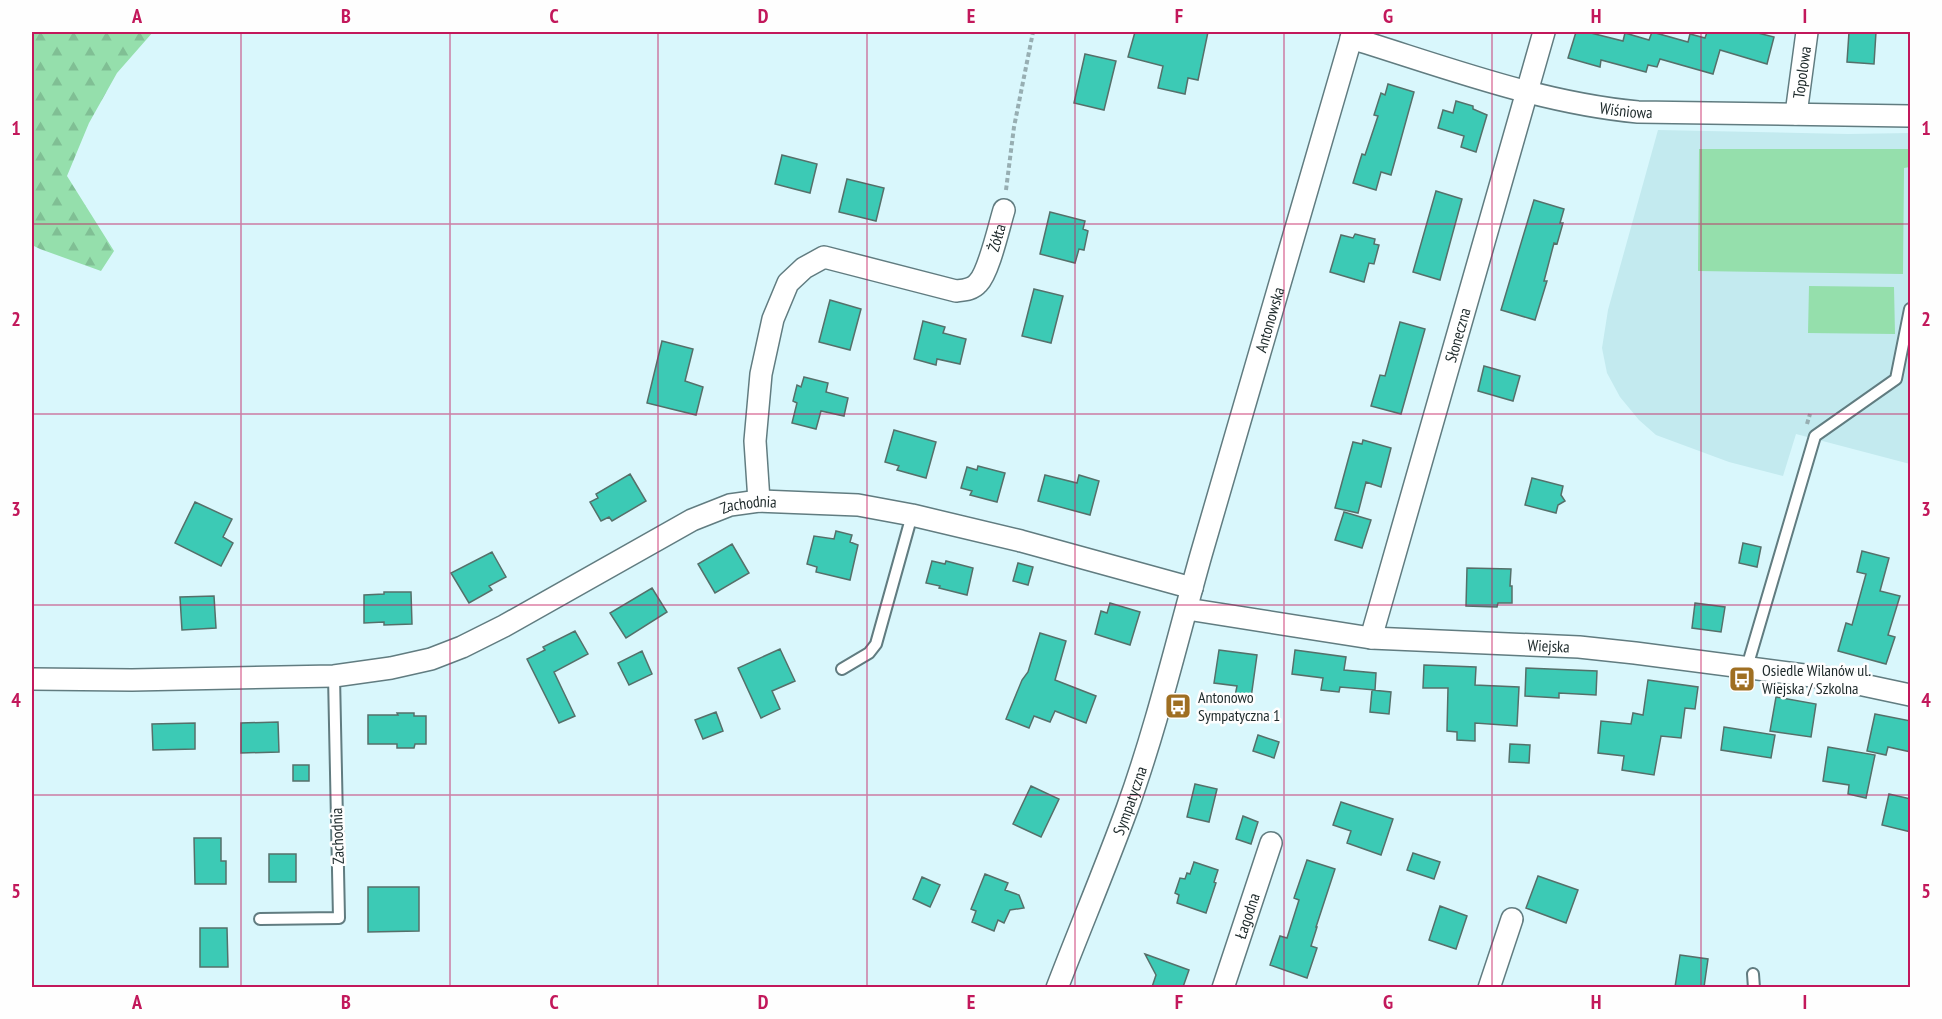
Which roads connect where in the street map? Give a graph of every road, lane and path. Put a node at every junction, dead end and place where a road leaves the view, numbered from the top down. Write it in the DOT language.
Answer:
graph roads {
  1 [pos="1033,32"];
  2 [pos="1545,32"];
  3 [pos="1808,32"];
  4 [pos="1352,35"];
  5 [pos="1527,92"];
  6 [pos="1796,114"];
  7 [pos="1911,116"];
  8 [pos="1004,210"];
  9 [pos="1911,309"];
  10 [pos="759,501"];
  11 [pos="912,516"];
  12 [pos="1192,588"];
  13 [pos="1187,609"];
  14 [pos="1371,638"];
  15 [pos="1747,667"];
  16 [pos="842,669"];
  17 [pos="334,676"];
  18 [pos="32,679"];
  19 [pos="1911,695"];
  20 [pos="1271,843"];
  21 [pos="260,919"];
  22 [pos="1512,919"];
  23 [pos="1753,974"];
  24 [pos="1057,987"];
  25 [pos="1223,987"];
  26 [pos="1489,987"];
  27 [pos="1754,987"];
  1 -- 8 [label="path, Żółta"];
  2 -- 5 [label="street, Słoneczna"];
  3 -- 6 [label="street, Topolowa"];
  4 -- 5 [label="street, Wiśniowa"];
  4 -- 12 [label="street, Antonowska"];
  5 -- 6 [label="street, Wiśniowa"];
  5 -- 14 [label="street, Słoneczna"];
  6 -- 7 [label="street, Wiśniowa"];
  8 -- 10 [label="street, Żółta"];
  9 -- 15 [label="lane"];
  10 -- 11 [label="street, Zachodnia"];
  10 -- 17 [label="street, Zachodnia"];
  11 -- 12 [label="street, Zachodnia"];
  11 -- 16 [label="lane"];
  12 -- 13 [label="street, Antonowska"];
  13 -- 14 [label="street, Wiejska"];
  13 -- 24 [label="street, Sympatyczna"];
  14 -- 15 [label="street, Wiejska"];
  15 -- 19 [label="street, Wiejska"];
  17 -- 18 [label="street, Zachodnia"];
  17 -- 21 [label="lane, Zachodnia"];
  20 -- 25 [label="street, Łagodna"];
  22 -- 26 [label="street"];
  23 -- 27 [label="lane"];
}
